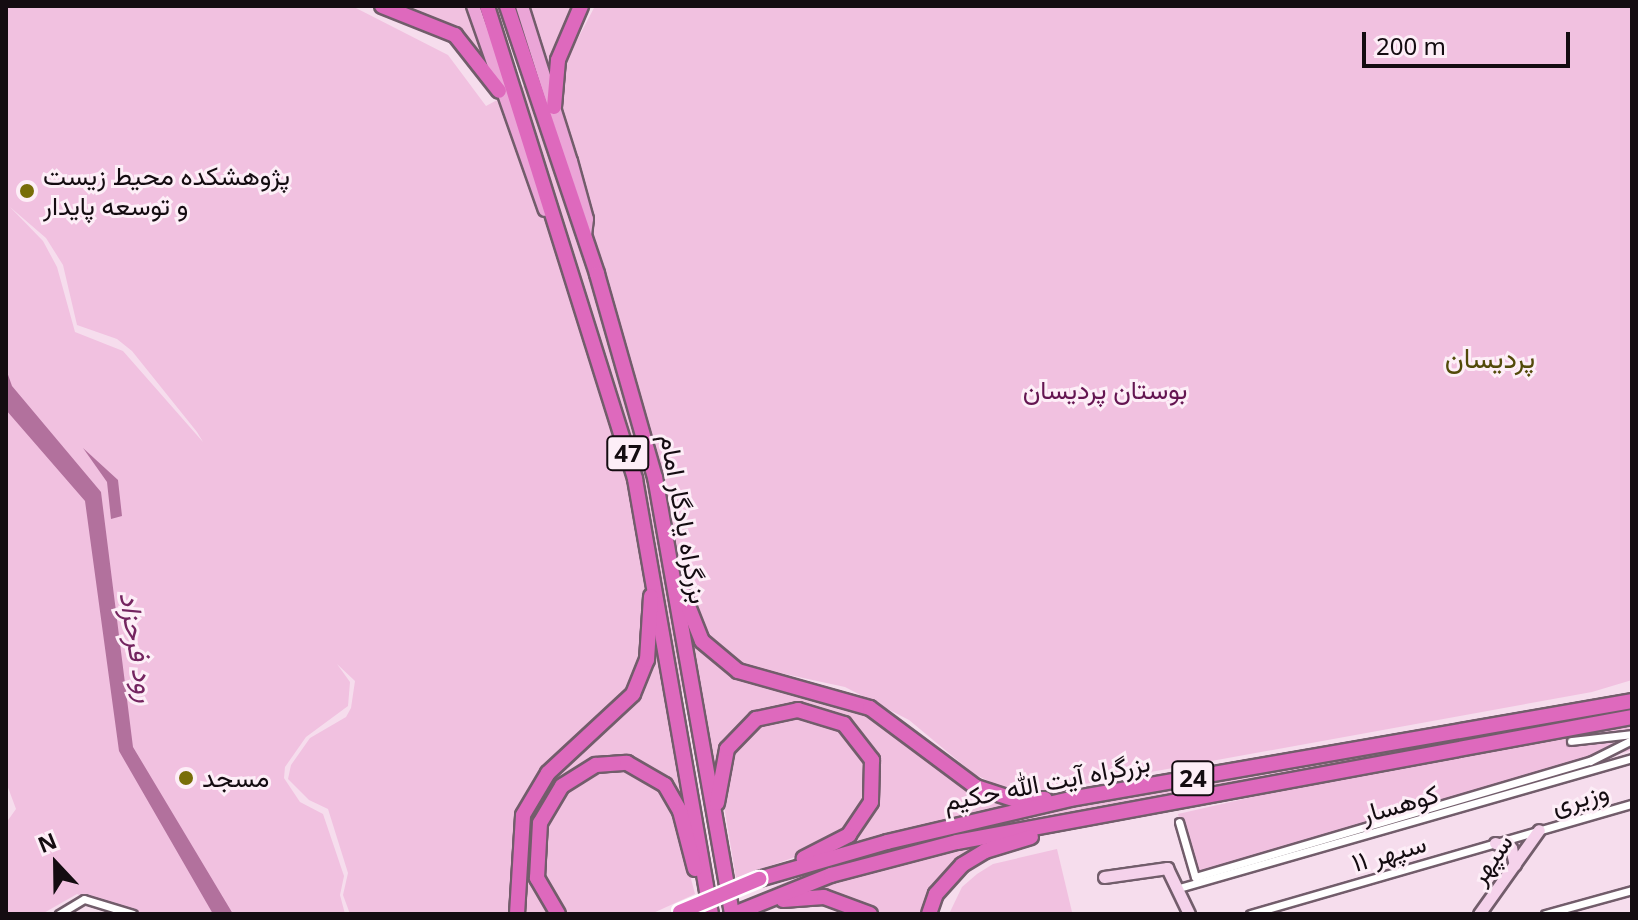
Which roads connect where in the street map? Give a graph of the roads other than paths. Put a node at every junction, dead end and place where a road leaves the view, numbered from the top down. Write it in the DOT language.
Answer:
graph roads {
  1 [pos="382,6"];
  2 [pos="473,6"];
  3 [pos="487,6"];
  4 [pos="507,6"];
  5 [pos="522,6"];
  6 [pos="581,6"];
  7 [pos="499,91"];
  8 [pos="554,107"];
  9 [pos="563,239"];
  10 [pos="584,239"];
  11 [pos="673,572"];
  12 [pos="653,580"];
  13 [pos="1632,701"];
  14 [pos="1632,717"];
  15 [pos="1632,734"];
  16 [pos="1632,740"];
  17 [pos="1571,741"];
  18 [pos="1632,758"];
  19 [pos="1070,799"];
  20 [pos="1203,799"];
  21 [pos="1632,804"];
  22 [pos="1179,822"];
  23 [pos="716,824"];
  24 [pos="1539,830"];
  25 [pos="1495,843"];
  26 [pos="1515,865"];
  27 [pos="1104,877"];
  28 [pos="759,879"];
  29 [pos="1179,888"];
  30 [pos="707,890"];
  31 [pos="1632,890"];
  32 [pos="763,902"];
  33 [pos="677,913"];
  34 [pos="59,914"];
  35 [pos="133,914"];
  36 [pos="517,914"];
  37 [pos="558,914"];
  38 [pos="711,914"];
  39 [pos="733,914"];
  40 [pos="870,914"];
  41 [pos="929,914"];
  42 [pos="1189,914"];
  43 [pos="1250,914"];
  44 [pos="1479,914"];
  45 [pos="1545,914"];
  1 -- 7 [label="highway"];
  2 -- 7 [label="main road"];
  3 -- 9 [label="highway, بزرگراه یادگار امام / 47"];
  4 -- 10 [label="highway, بزرگراه یادگار امام / 47"];
  5 -- 8 [label="main road"];
  6 -- 8 [label="highway"];
  7 -- 9 [label="main road"];
  8 -- 10 [label="main road"];
  9 -- 12 [label="highway, بزرگراه یادگار امام / 47"];
  10 -- 11 [label="highway, بزرگراه یادگار امام / 47"];
  11 -- 19 [label="highway"];
  11 -- 23 [label="highway, بزرگراه یادگار امام / 47"];
  12 -- 30 [label="highway, بزرگراه یادگار امام / 47"];
  12 -- 36 [label="highway"];
  13 -- 19 [label="highway, بزرگراه آیت الله حکیم / 24"];
  14 -- 20 [label="highway, بزرگراه آیت الله حکیم / 24"];
  15 -- 17 [label="street"];
  16 -- 22 [label="street"];
  18 -- 29 [label="street, کوهسار"];
  19 -- 28 [label="highway, بزرگراه آیت الله حکیم / 24"];
  20 -- 32 [label="highway, بزرگراه آیت الله حکیم / 24"];
  20 -- 41 [label="highway"];
  21 -- 24 [label="street, وزیری"];
  23 -- 28 [label="highway"];
  23 -- 39 [label="highway, بزرگراه یادگار امام / 47"];
  24 -- 25 [label="street, سپهر ۱۱"];
  24 -- 26 [label="street, سپهر"];
  25 -- 26 [label="street"];
  25 -- 43 [label="street, سپهر ۱۱"];
  26 -- 44 [label="street, سپهر"];
  27 -- 29 [label="street"];
  28 -- 33 [label="highway, 24, bridge"];
  29 -- 42 [label="street"];
  30 -- 37 [label="highway"];
  30 -- 38 [label="highway, بزرگراه یادگار امام / 47"];
  31 -- 45 [label="street"];
  32 -- 39 [label="highway, 24"];
  32 -- 40 [label="highway"];
  34 -- 35 [label="street"];
}
